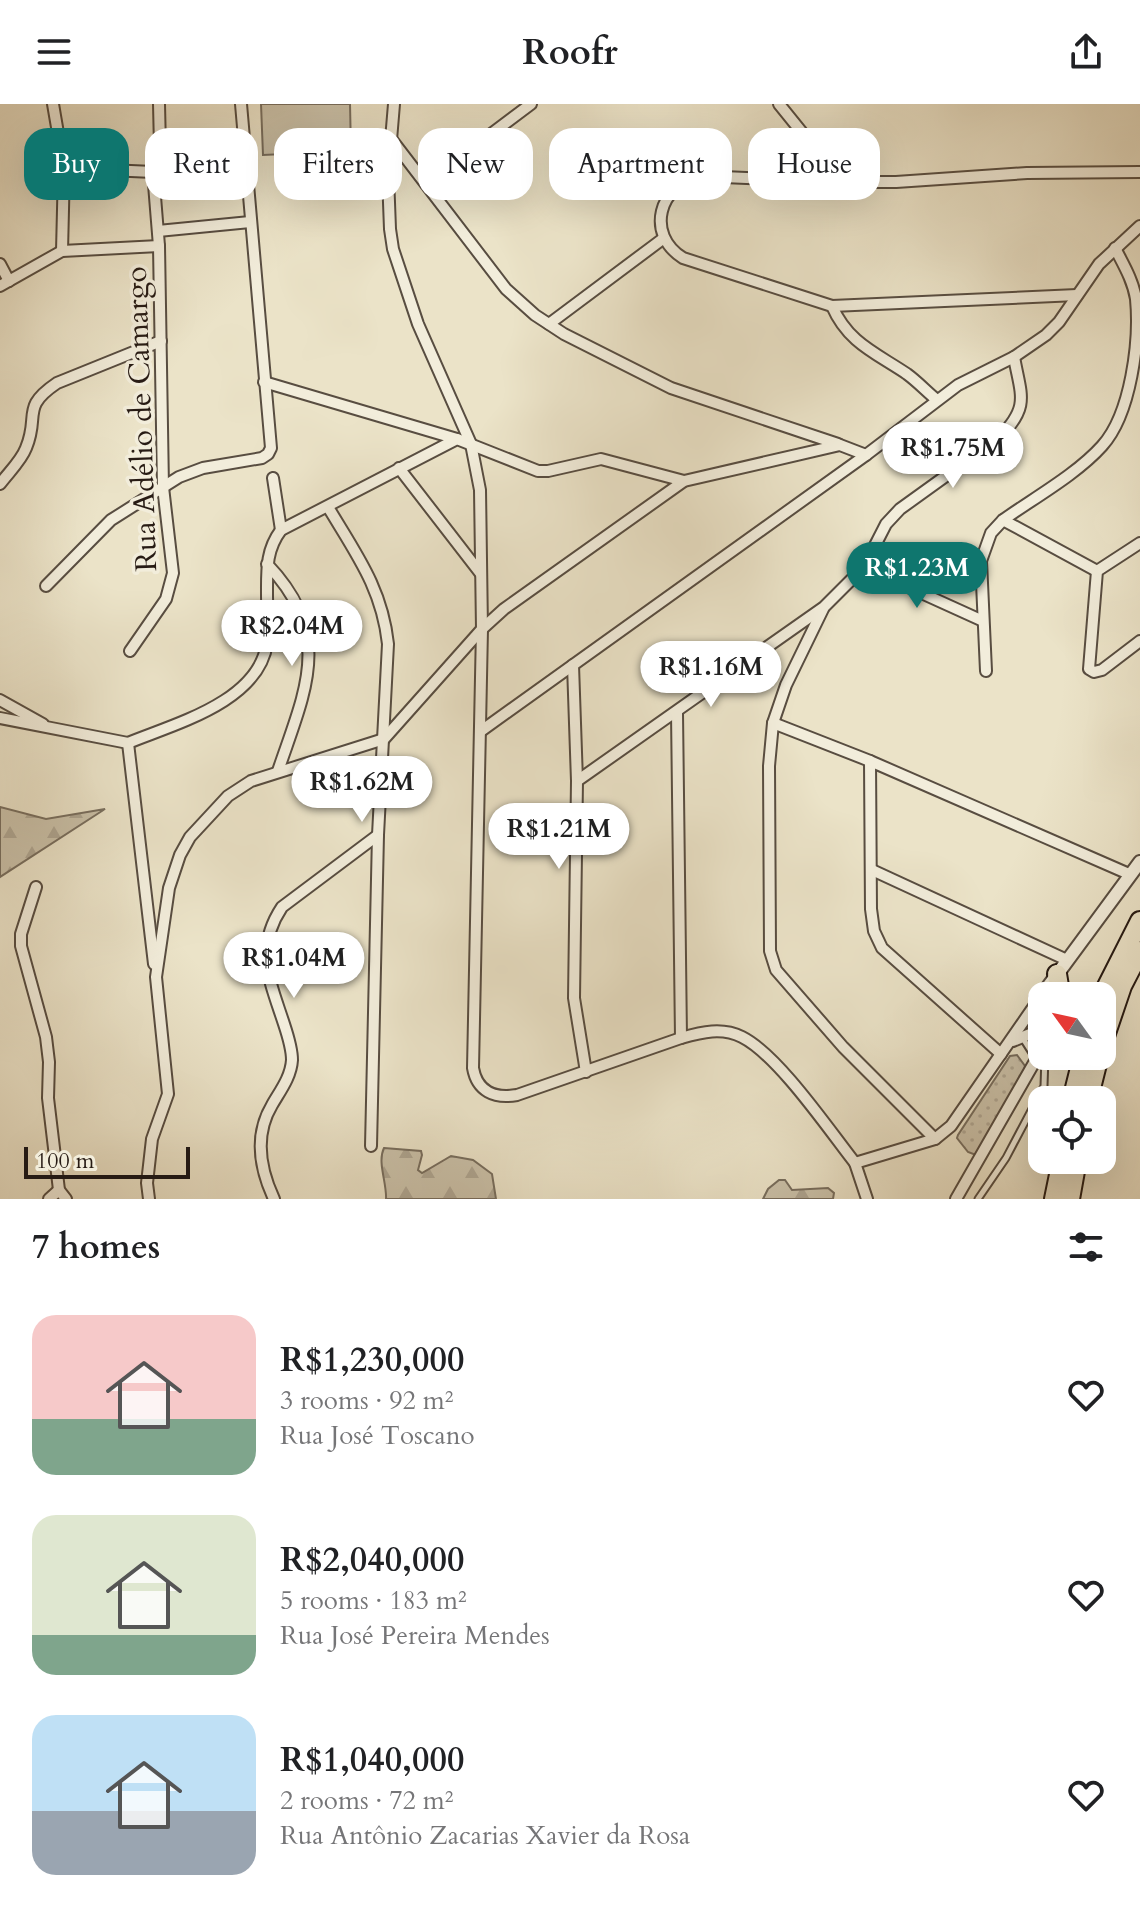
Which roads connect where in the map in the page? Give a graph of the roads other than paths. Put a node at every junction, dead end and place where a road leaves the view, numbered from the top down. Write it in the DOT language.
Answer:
graph roads {
  1 [pos="53,104"];
  2 [pos="159,104"];
  3 [pos="241,104"];
  4 [pos="395,104"];
  5 [pos="531,104"];
  6 [pos="779,104"];
  7 [pos="57,128"];
  8 [pos="160,128"];
  9 [pos="393,128"];
  10 [pos="499,128"];
  11 [pos="798,128"];
  12 [pos="402,153"];
  13 [pos="1140,172"];
  14 [pos="418,173"];
  15 [pos="748,178"];
  16 [pos="880,182"];
  17 [pos="63,200"];
  18 [pos="155,200"];
  19 [pos="389,200"];
  20 [pos="439,200"];
  21 [pos="250,222"];
  22 [pos="1140,226"];
  23 [pos="158,231"];
  24 [pos="664,238"];
  25 [pos="159,246"];
  26 [pos="1115,248"];
  27 [pos="62,251"];
  28 [pos="0,264"];
  29 [pos="5,284"];
  30 [pos="1077,295"];
  31 [pos="832,306"];
  32 [pos="549,324"];
  33 [pos="161,341"];
  34 [pos="1014,357"];
  35 [pos="264,382"];
  36 [pos="937,400"];
  37 [pos="457,439"];
  38 [pos="471,444"];
  39 [pos="840,445"];
  40 [pos="866,455"];
  41 [pos="399,468"];
  42 [pos="273,478"];
  43 [pos="684,481"];
  44 [pos="0,484"];
  45 [pos="163,487"];
  46 [pos="328,507"];
  47 [pos="1003,520"];
  48 [pos="281,530"];
  49 [pos="1140,543"];
  50 [pos="267,564"];
  51 [pos="864,567"];
  52 [pos="1097,571"];
  53 [pos="481,574"];
  54 [pos="46,586"];
  55 [pos="824,607"];
  56 [pos="983,621"];
  57 [pos="482,629"];
  58 [pos="1140,641"];
  59 [pos="130,651"];
  60 [pos="573,665"];
  61 [pos="986,671"];
  62 [pos="0,700"];
  63 [pos="677,713"];
  64 [pos="0,718"];
  65 [pos="773,723"];
  66 [pos="55,731"];
  67 [pos="481,731"];
  68 [pos="384,739"];
  69 [pos="128,743"];
  70 [pos="870,761"];
  71 [pos="278,771"];
  72 [pos="577,781"];
  73 [pos="378,835"];
  74 [pos="1140,862"];
  75 [pos="872,870"];
  76 [pos="1129,874"];
  77 [pos="36,887"];
  78 [pos="1140,921"];
  79 [pos="1140,951"];
  80 [pos="1118,960"];
  81 [pos="1062,967"];
  82 [pos="156,977"];
  83 [pos="1052,982"];
  84 [pos="1061,982"];
  85 [pos="1101,982"];
  86 [pos="1108,982"];
  87 [pos="1116,1004"];
  88 [pos="1028,1020"];
  89 [pos="1028,1034"];
  90 [pos="681,1038"];
  91 [pos="1016,1039"];
  92 [pos="1028,1046"];
  93 [pos="1001,1054"];
  94 [pos="1032,1070"];
  95 [pos="1044,1070"];
  96 [pos="586,1072"];
  97 [pos="935,1139"];
  98 [pos="371,1146"];
  99 [pos="855,1163"];
  100 [pos="1059,1174"];
  101 [pos="1074,1174"];
  102 [pos="62,1195"];
  103 [pos="49,1199"];
  104 [pos="149,1199"];
  105 [pos="274,1199"];
  106 [pos="867,1199"];
  107 [pos="956,1199"];
  108 [pos="978,1199"];
  109 [pos="1054,1199"];
  110 [pos="1070,1199"];
  1 -- 7 [label="street"];
  2 -- 8 [label="street, Rua Adélio de Camargo"];
  3 -- 21 [label="street"];
  4 -- 9 [label="street"];
  5 -- 10 [label="street"];
  6 -- 11 [label="street"];
  12 -- 14 [label="street"];
  13 -- 16 [label="street"];
  15 -- 24 [label="street"];
  17 -- 27 [label="street"];
  18 -- 23 [label="street, Rua Adélio de Camargo"];
  19 -- 38 [label="street"];
  20 -- 32 [label="street"];
  21 -- 23 [label="street"];
  21 -- 35 [label="street"];
  22 -- 26 [label="street"];
  23 -- 25 [label="street, Rua Adélio de Camargo"];
  24 -- 31 [label="street"];
  24 -- 32 [label="street"];
  25 -- 27 [label="street"];
  25 -- 33 [label="street, Rua Adélio de Camargo"];
  26 -- 30 [label="street"];
  26 -- 47 [label="street"];
  27 -- 29 [label="street"];
  28 -- 29 [label="street"];
  30 -- 31 [label="street"];
  30 -- 34 [label="street"];
  31 -- 36 [label="street"];
  32 -- 39 [label="street"];
  33 -- 44 [label="street"];
  33 -- 45 [label="street, Rua Adélio de Camargo"];
  34 -- 36 [label="street"];
  34 -- 51 [label="street"];
  35 -- 37 [label="street"];
  35 -- 45 [label="street"];
  36 -- 40 [label="street"];
  37 -- 38 [label="street"];
  37 -- 41 [label="street"];
  38 -- 43 [label="street"];
  38 -- 53 [label="street"];
  39 -- 40 [label="street"];
  39 -- 43 [label="street"];
  40 -- 60 [label="street"];
  41 -- 46 [label="street"];
  41 -- 53 [label="street"];
  42 -- 48 [label="street"];
  43 -- 57 [label="street"];
  45 -- 54 [label="street"];
  45 -- 59 [label="street, Rua Adélio de Camargo"];
  46 -- 48 [label="street"];
  46 -- 68 [label="street"];
  47 -- 52 [label="street"];
  47 -- 56 [label="street"];
  48 -- 50 [label="street"];
  49 -- 52 [label="street"];
  50 -- 69 [label="street"];
  50 -- 71 [label="street"];
  51 -- 55 [label="street"];
  51 -- 56 [label="street"];
  52 -- 58 [label="street"];
  53 -- 57 [label="street"];
  55 -- 63 [label="street"];
  55 -- 65 [label="street"];
  56 -- 61 [label="street"];
  57 -- 67 [label="street"];
  57 -- 68 [label="street"];
  60 -- 67 [label="street"];
  60 -- 72 [label="street"];
  62 -- 66 [label="street"];
  63 -- 72 [label="street"];
  63 -- 90 [label="street"];
  64 -- 66 [label="street"];
  65 -- 70 [label="street"];
  65 -- 97 [label="street"];
  66 -- 69 [label="street"];
  67 -- 96 [label="street"];
  68 -- 71 [label="street"];
  68 -- 73 [label="street"];
  69 -- 82 [label="street"];
  70 -- 75 [label="street"];
  70 -- 76 [label="street"];
  71 -- 82 [label="street"];
  72 -- 96 [label="street"];
  73 -- 98 [label="street"];
  73 -- 105 [label="street"];
  74 -- 76 [label="street"];
  75 -- 81 [label="street"];
  75 -- 93 [label="street"];
  76 -- 81 [label="street"];
  77 -- 102 [label="street"];
  78 -- 80 [label="highway"];
  79 -- 87 [label="highway"];
  80 -- 85 [label="highway"];
  80 -- 86 [label="highway"];
  81 -- 83 [label="street"];
  81 -- 84 [label="highway"];
  82 -- 104 [label="street"];
  88 -- 91 [label="street"];
  89 -- 91 [label="street"];
  90 -- 96 [label="street"];
  90 -- 99 [label="street"];
  91 -- 92 [label="lane"];
  91 -- 93 [label="street"];
  93 -- 97 [label="street"];
  94 -- 107 [label="street"];
  95 -- 108 [label="lane"];
  97 -- 99 [label="street"];
  99 -- 106 [label="street"];
  100 -- 109 [label="highway"];
  101 -- 110 [label="highway"];
  102 -- 103 [label="street"];
}
